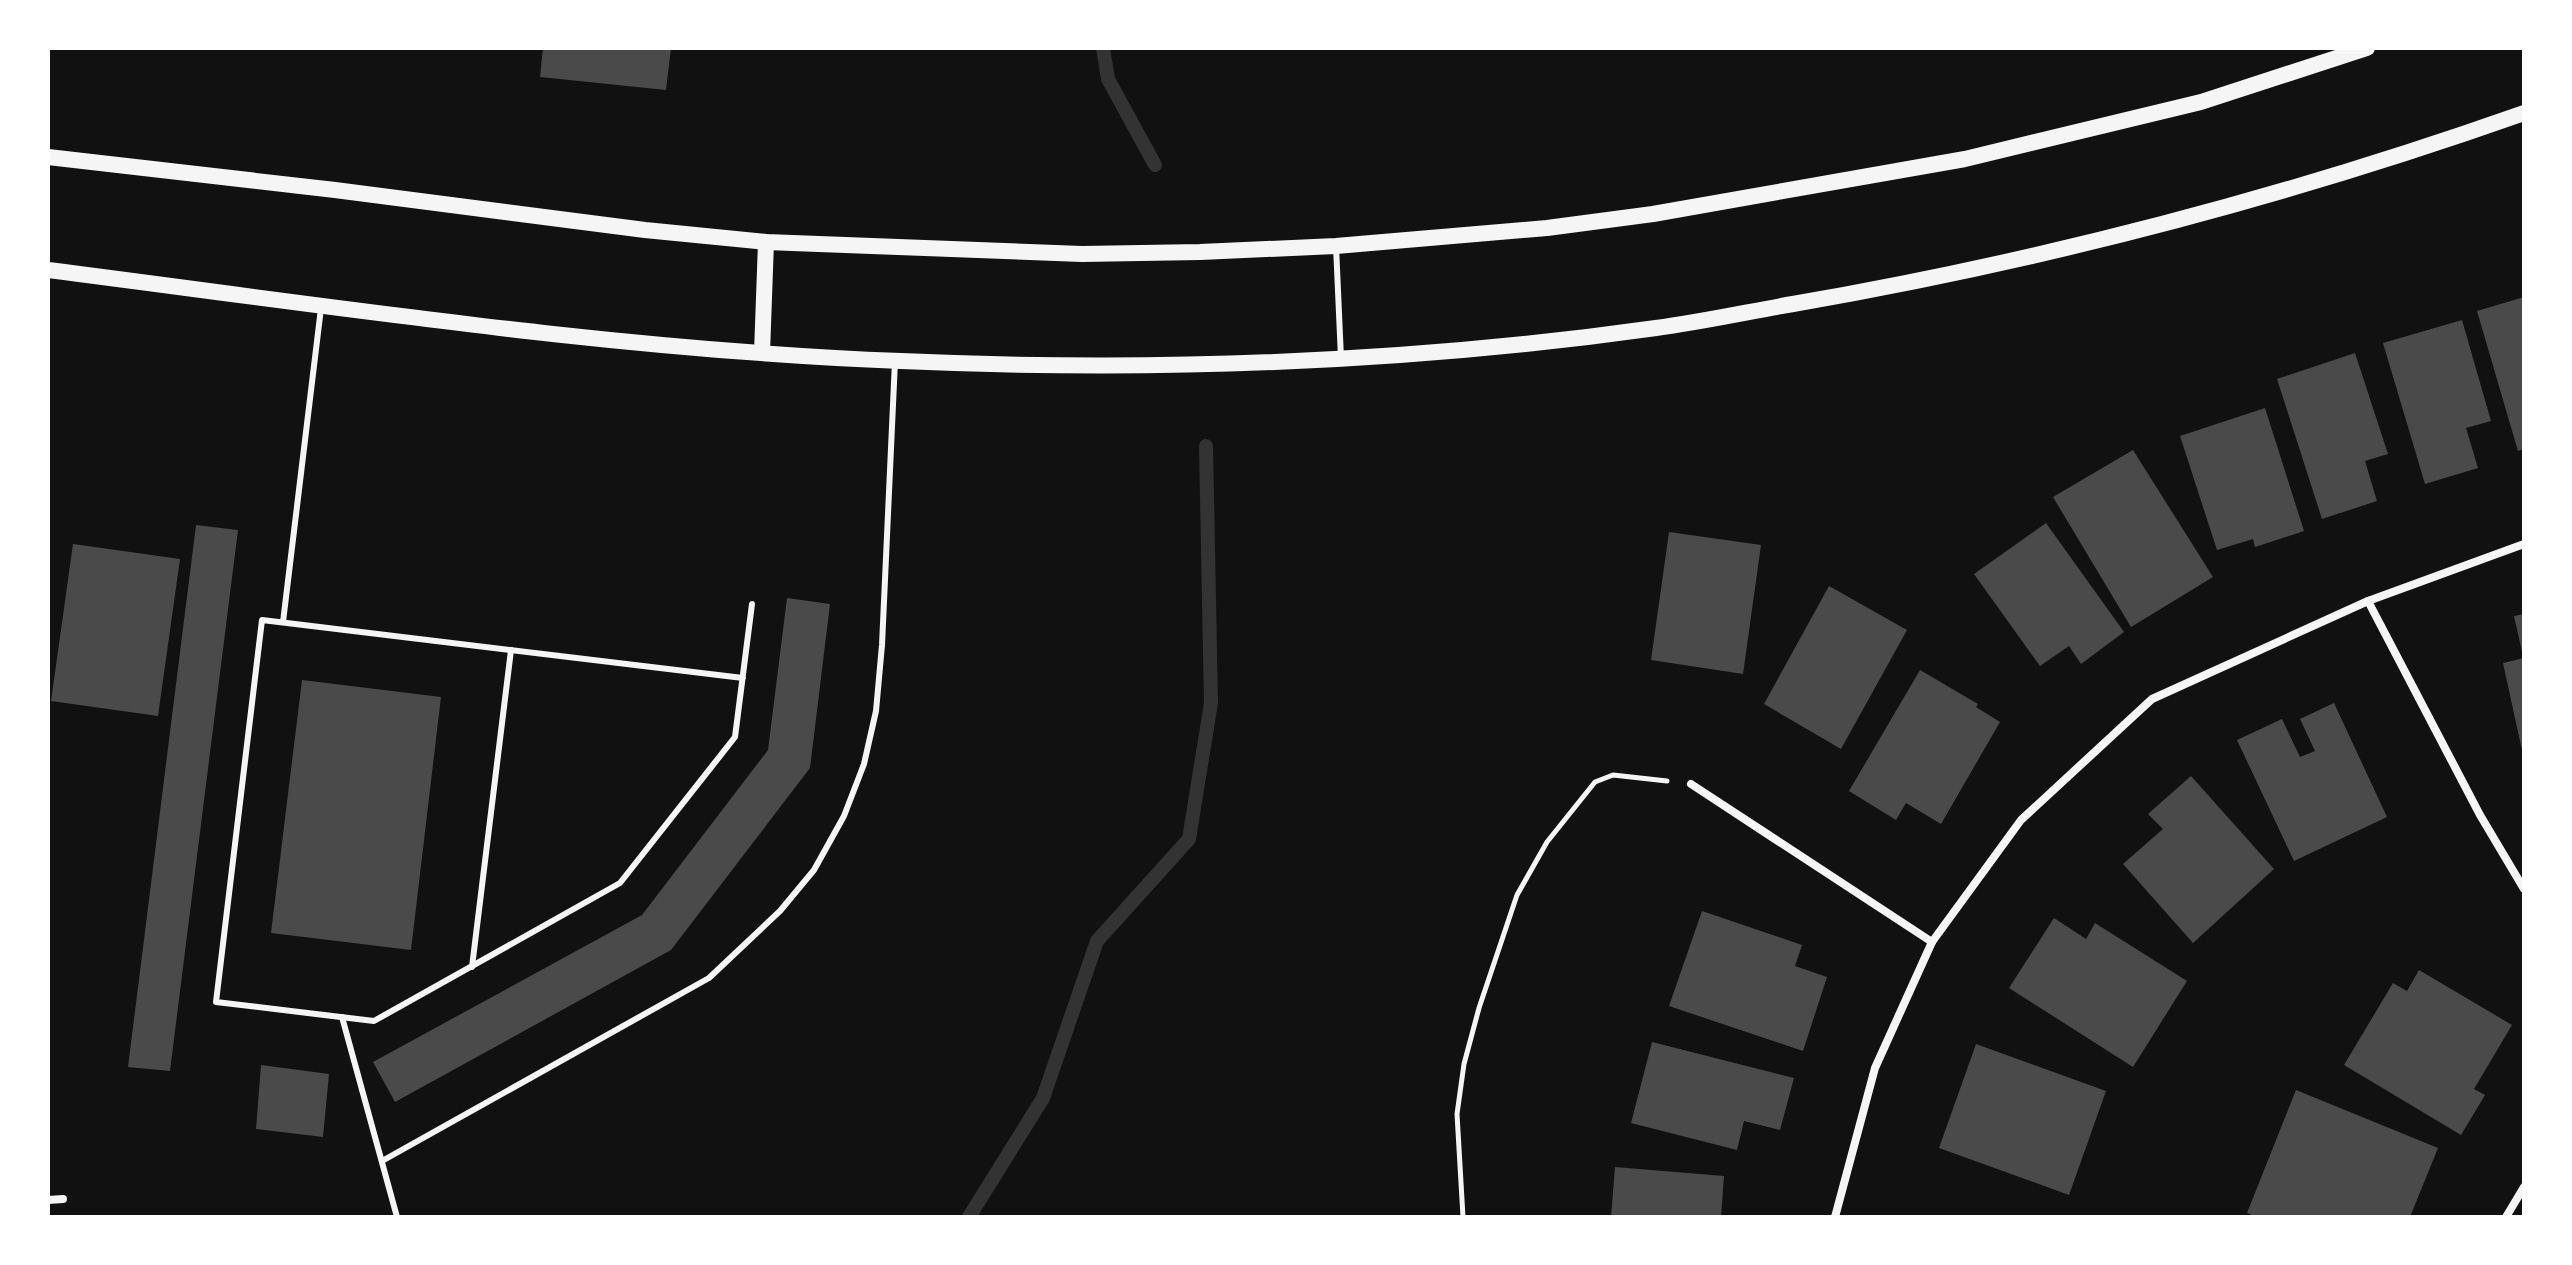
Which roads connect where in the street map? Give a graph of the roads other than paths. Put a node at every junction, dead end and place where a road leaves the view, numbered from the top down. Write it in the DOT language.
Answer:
graph roads {
  1 [pos="2367,48"];
  2 [pos="2524,113"];
  3 [pos="48,157"];
  4 [pos="766,242"];
  5 [pos="1336,246"];
  6 [pos="48,270"];
  7 [pos="322,305"];
  8 [pos="762,353"];
  9 [pos="1341,359"];
  10 [pos="895,361"];
  11 [pos="2524,544"];
  12 [pos="2368,601"];
  13 [pos="752,604"];
  14 [pos="283,622"];
  15 [pos="511,650"];
  16 [pos="743,678"];
  17 [pos="1691,784"];
  18 [pos="2524,889"];
  19 [pos="1932,942"];
  20 [pos="472,967"];
  21 [pos="342,1017"];
  22 [pos="382,1161"];
  23 [pos="2524,1187"];
  24 [pos="63,1199"];
  25 [pos="48,1200"];
  26 [pos="397,1217"];
  27 [pos="1835,1217"];
  28 [pos="2506,1217"];
  1 -- 5 [label="main road"];
  2 -- 9 [label="main road"];
  3 -- 4 [label="main road"];
  4 -- 5 [label="main road"];
  4 -- 8 [label="main road"];
  5 -- 9 [label="lane"];
  6 -- 7 [label="main road"];
  7 -- 8 [label="main road"];
  7 -- 14 [label="lane"];
  8 -- 10 [label="main road"];
  9 -- 10 [label="main road"];
  10 -- 22 [label="lane"];
  11 -- 12 [label="street"];
  12 -- 18 [label="street"];
  12 -- 19 [label="street"];
  13 -- 16 [label="lane"];
  14 -- 15 [label="lane"];
  14 -- 21 [label="lane"];
  15 -- 16 [label="lane"];
  15 -- 20 [label="lane"];
  16 -- 20 [label="lane"];
  17 -- 19 [label="street"];
  19 -- 27 [label="street"];
  20 -- 21 [label="lane"];
  21 -- 22 [label="lane"];
  22 -- 26 [label="lane"];
  23 -- 28 [label="street"];
  24 -- 25 [label="street"];
}
